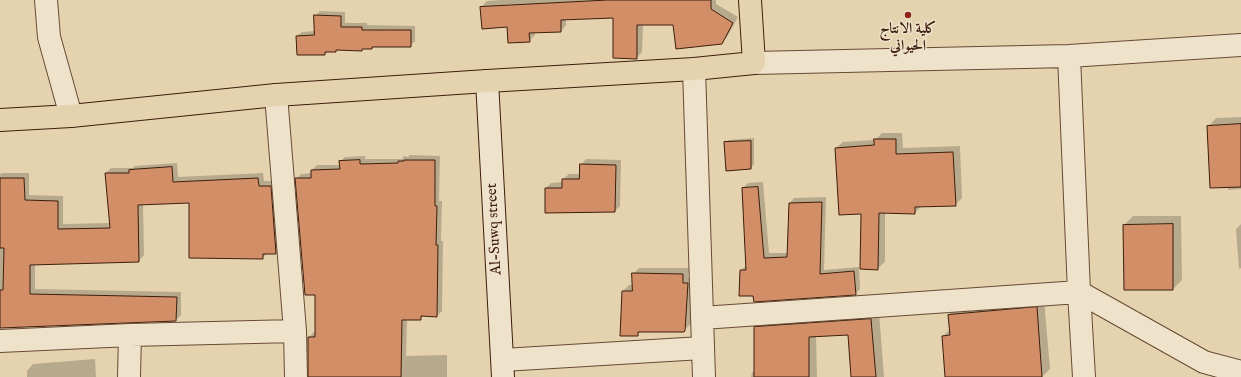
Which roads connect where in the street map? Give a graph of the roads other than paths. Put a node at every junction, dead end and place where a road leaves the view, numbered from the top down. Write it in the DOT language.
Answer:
graph roads {
  1 [pos="46,0"];
  2 [pos="750,0"];
  3 [pos="1241,45"];
  4 [pos="1070,56"];
  5 [pos="754,63"];
  6 [pos="694,69"];
  7 [pos="487,81"];
  8 [pos="276,95"];
  9 [pos="71,116"];
  10 [pos="0,120"];
  11 [pos="1079,292"];
  12 [pos="702,318"];
  13 [pos="295,331"];
  14 [pos="130,334"];
  15 [pos="0,341"];
  16 [pos="702,348"];
  17 [pos="503,368"];
  18 [pos="1241,372"];
  19 [pos="129,377"];
  20 [pos="296,377"];
  21 [pos="704,377"];
  22 [pos="1084,377"];
  1 -- 9 [label="street"];
  2 -- 5 [label="main road"];
  3 -- 4 [label="street"];
  4 -- 5 [label="street"];
  4 -- 11 [label="street"];
  5 -- 6 [label="main road"];
  6 -- 7 [label="main road"];
  6 -- 12 [label="street"];
  7 -- 8 [label="main road"];
  7 -- 17 [label="street, Al-Suwq street"];
  8 -- 9 [label="main road"];
  8 -- 13 [label="street"];
  9 -- 10 [label="main road"];
  11 -- 12 [label="street"];
  11 -- 18 [label="street"];
  11 -- 22 [label="street"];
  12 -- 16 [label="street"];
  13 -- 14 [label="street"];
  13 -- 20 [label="street"];
  14 -- 15 [label="street"];
  14 -- 19 [label="street"];
  16 -- 17 [label="street"];
  16 -- 21 [label="street"];
}
